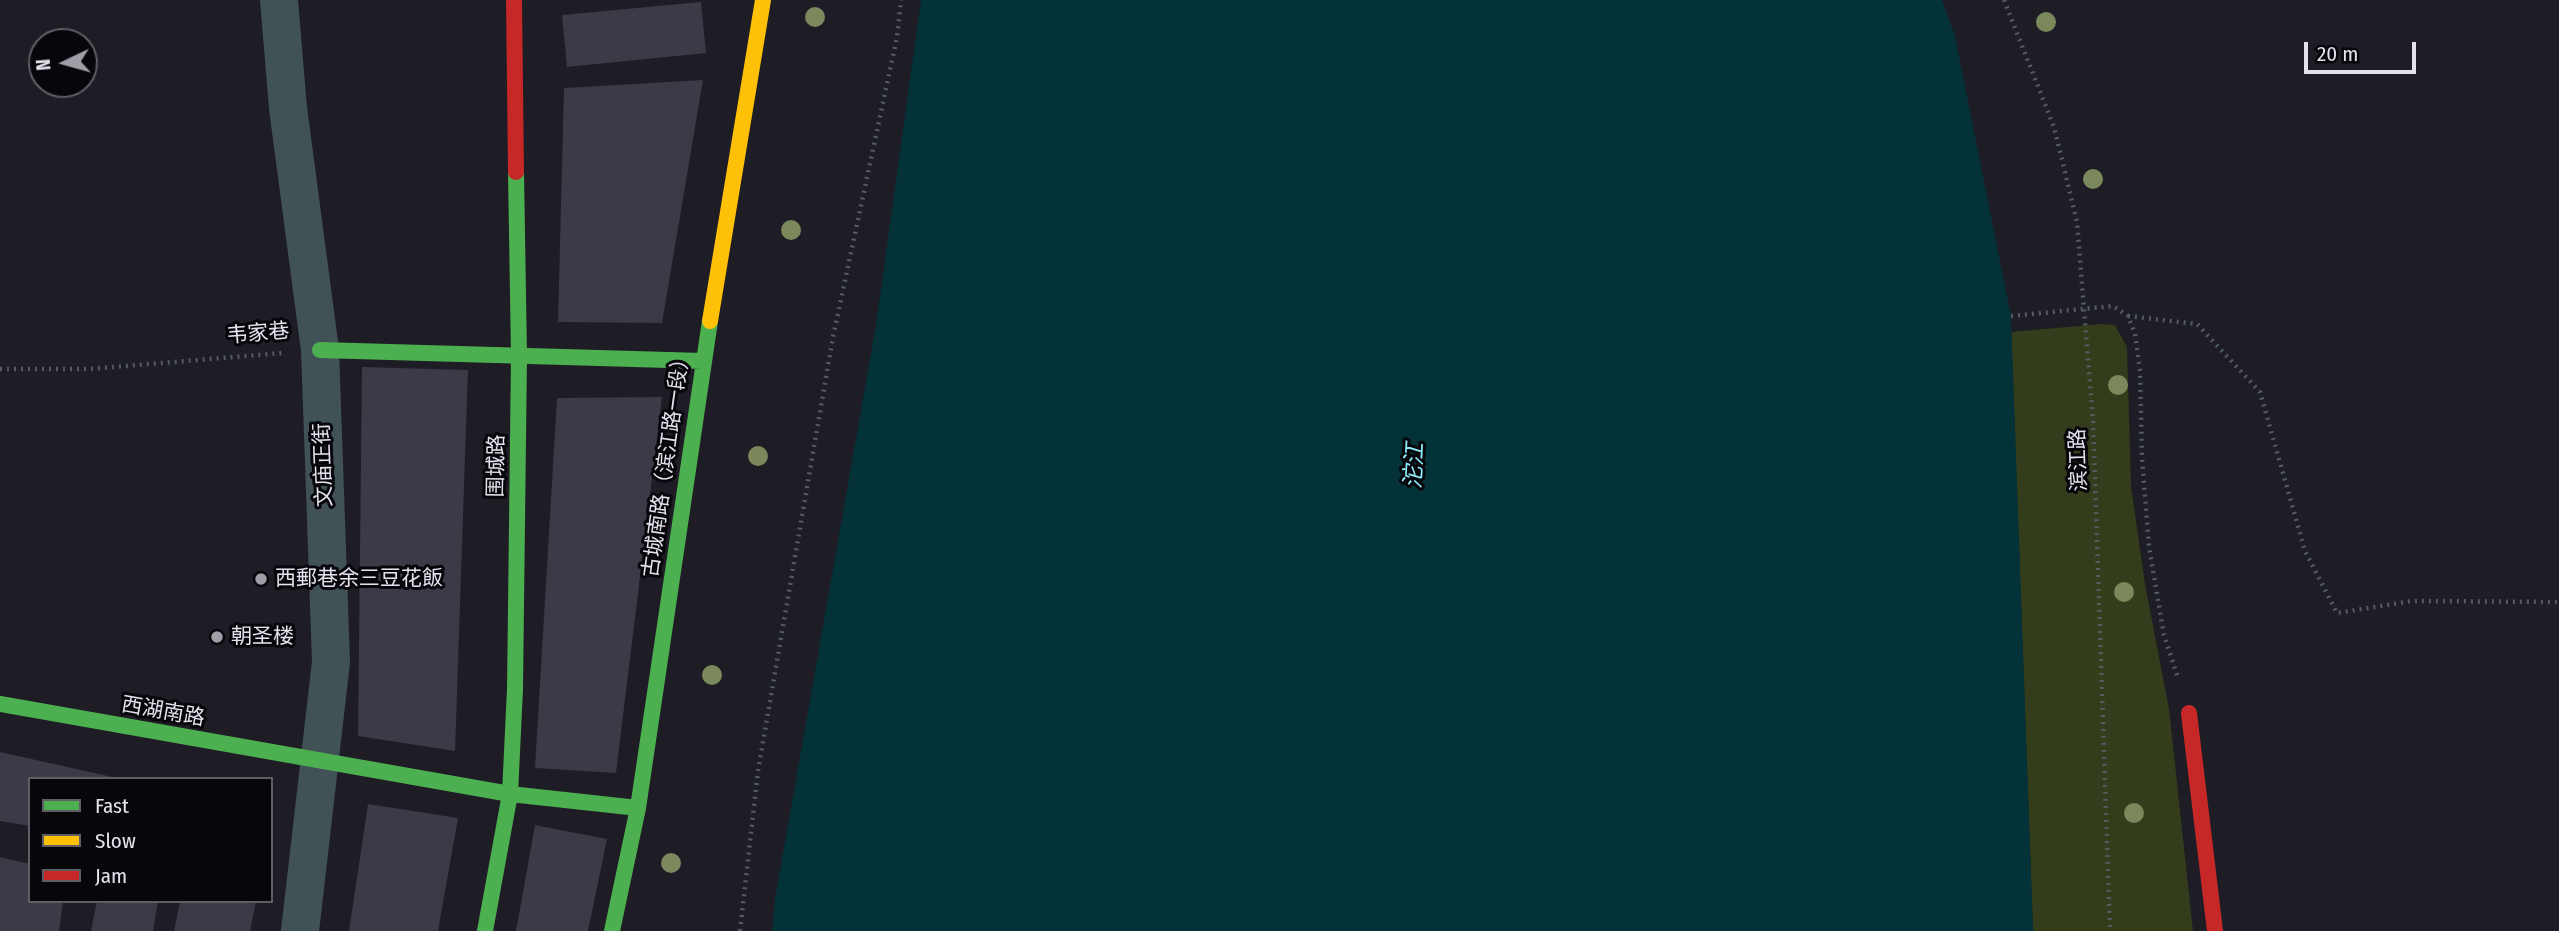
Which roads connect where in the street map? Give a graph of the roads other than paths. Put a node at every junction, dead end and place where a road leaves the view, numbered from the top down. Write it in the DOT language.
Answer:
graph roads {
  1 [pos="279,0"];
  2 [pos="514,0"];
  3 [pos="763,0"];
  4 [pos="320,350"];
  5 [pos="519,356"];
  6 [pos="703,361"];
  7 [pos="0,704"];
  8 [pos="2189,713"];
  9 [pos="319,762"];
  10 [pos="510,794"];
  11 [pos="638,808"];
  12 [pos="300,931"];
  13 [pos="485,931"];
  14 [pos="612,931"];
  15 [pos="2215,931"];
  1 -- 4 [label="street, 文庙正街"];
  2 -- 5 [label="street, 围城路"];
  3 -- 6 [label="street, 古城南路（滨江路一段）"];
  4 -- 5 [label="street, 韦家巷"];
  4 -- 9 [label="street, 文庙正街"];
  5 -- 6 [label="street, 韦家巷"];
  5 -- 10 [label="street, 围城路"];
  6 -- 11 [label="street, 古城南路（滨江路一段）"];
  7 -- 9 [label="street, 西湖南路"];
  8 -- 15 [label="street"];
  9 -- 10 [label="street, 西湖南路"];
  9 -- 12 [label="street, 文庙正街"];
  10 -- 11 [label="street, 西湖南路"];
  10 -- 13 [label="street, 围城路"];
  11 -- 14 [label="street, 古城南路（滨江路一段）"];
}
